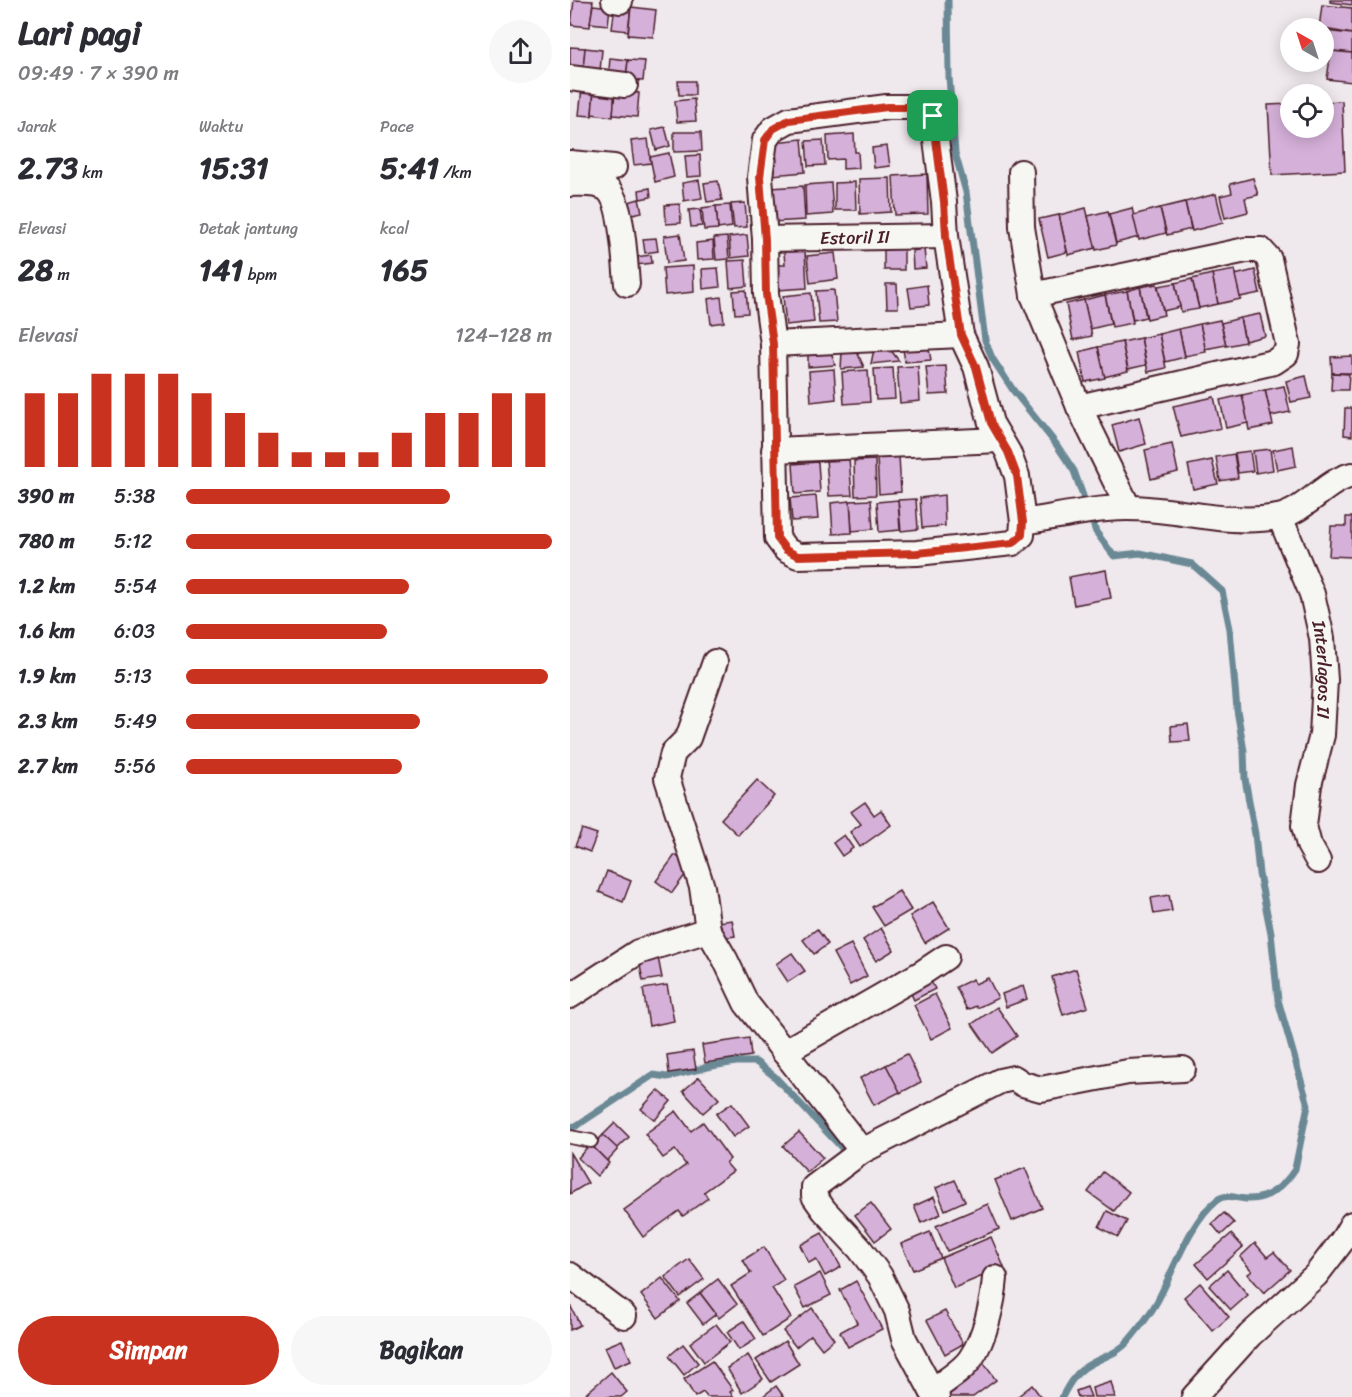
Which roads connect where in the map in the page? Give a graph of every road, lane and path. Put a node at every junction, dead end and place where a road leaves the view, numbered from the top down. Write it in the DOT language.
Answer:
graph roads {
  1 [pos="570,78"];
  2 [pos="625,85"];
  3 [pos="570,163"];
  4 [pos="614,167"];
  5 [pos="1021,172"];
  6 [pos="570,184"];
  7 [pos="946,236"];
  8 [pos="765,239"];
  9 [pos="627,284"];
  10 [pos="1033,295"];
  11 [pos="961,335"];
  12 [pos="773,344"];
  13 [pos="1079,407"];
  14 [pos="1000,440"];
  15 [pos="774,450"];
  16 [pos="1352,475"];
  17 [pos="1117,508"];
  18 [pos="1280,517"];
  19 [pos="1023,522"];
  20 [pos="715,662"];
  21 [pos="1318,861"];
  22 [pos="708,930"];
  23 [pos="946,957"];
  24 [pos="570,996"];
  25 [pos="784,1052"];
  26 [pos="1184,1069"];
  27 [pos="570,1137"];
  28 [pos="591,1141"];
  29 [pos="862,1151"];
  30 [pos="1352,1224"];
  31 [pos="570,1275"];
  32 [pos="995,1278"];
  33 [pos="624,1316"];
  34 [pos="935,1394"];
  35 [pos="1194,1397"];
  1 -- 2 [label="street"];
  3 -- 4 [label="street"];
  5 -- 10 [label="street"];
  6 -- 9 [label="street"];
  7 -- 8 [label="street, Estoril II"];
  7 -- 8 [label="street"];
  7 -- 11 [label="street"];
  8 -- 12 [label="street"];
  10 -- 13 [label="street"];
  10 -- 13 [label="street"];
  11 -- 12 [label="street"];
  11 -- 14 [label="street"];
  12 -- 15 [label="street"];
  13 -- 17 [label="street"];
  14 -- 15 [label="street"];
  14 -- 19 [label="street"];
  15 -- 19 [label="street"];
  16 -- 18 [label="street"];
  17 -- 18 [label="street"];
  17 -- 19 [label="street"];
  18 -- 21 [label="street, Interlagos II"];
  20 -- 22 [label="street"];
  22 -- 24 [label="street"];
  22 -- 25 [label="street"];
  23 -- 25 [label="street"];
  25 -- 29 [label="street"];
  26 -- 29 [label="street"];
  27 -- 28 [label="lane"];
  29 -- 34 [label="street"];
  30 -- 35 [label="street"];
  31 -- 33 [label="street"];
  32 -- 34 [label="street"];
}
